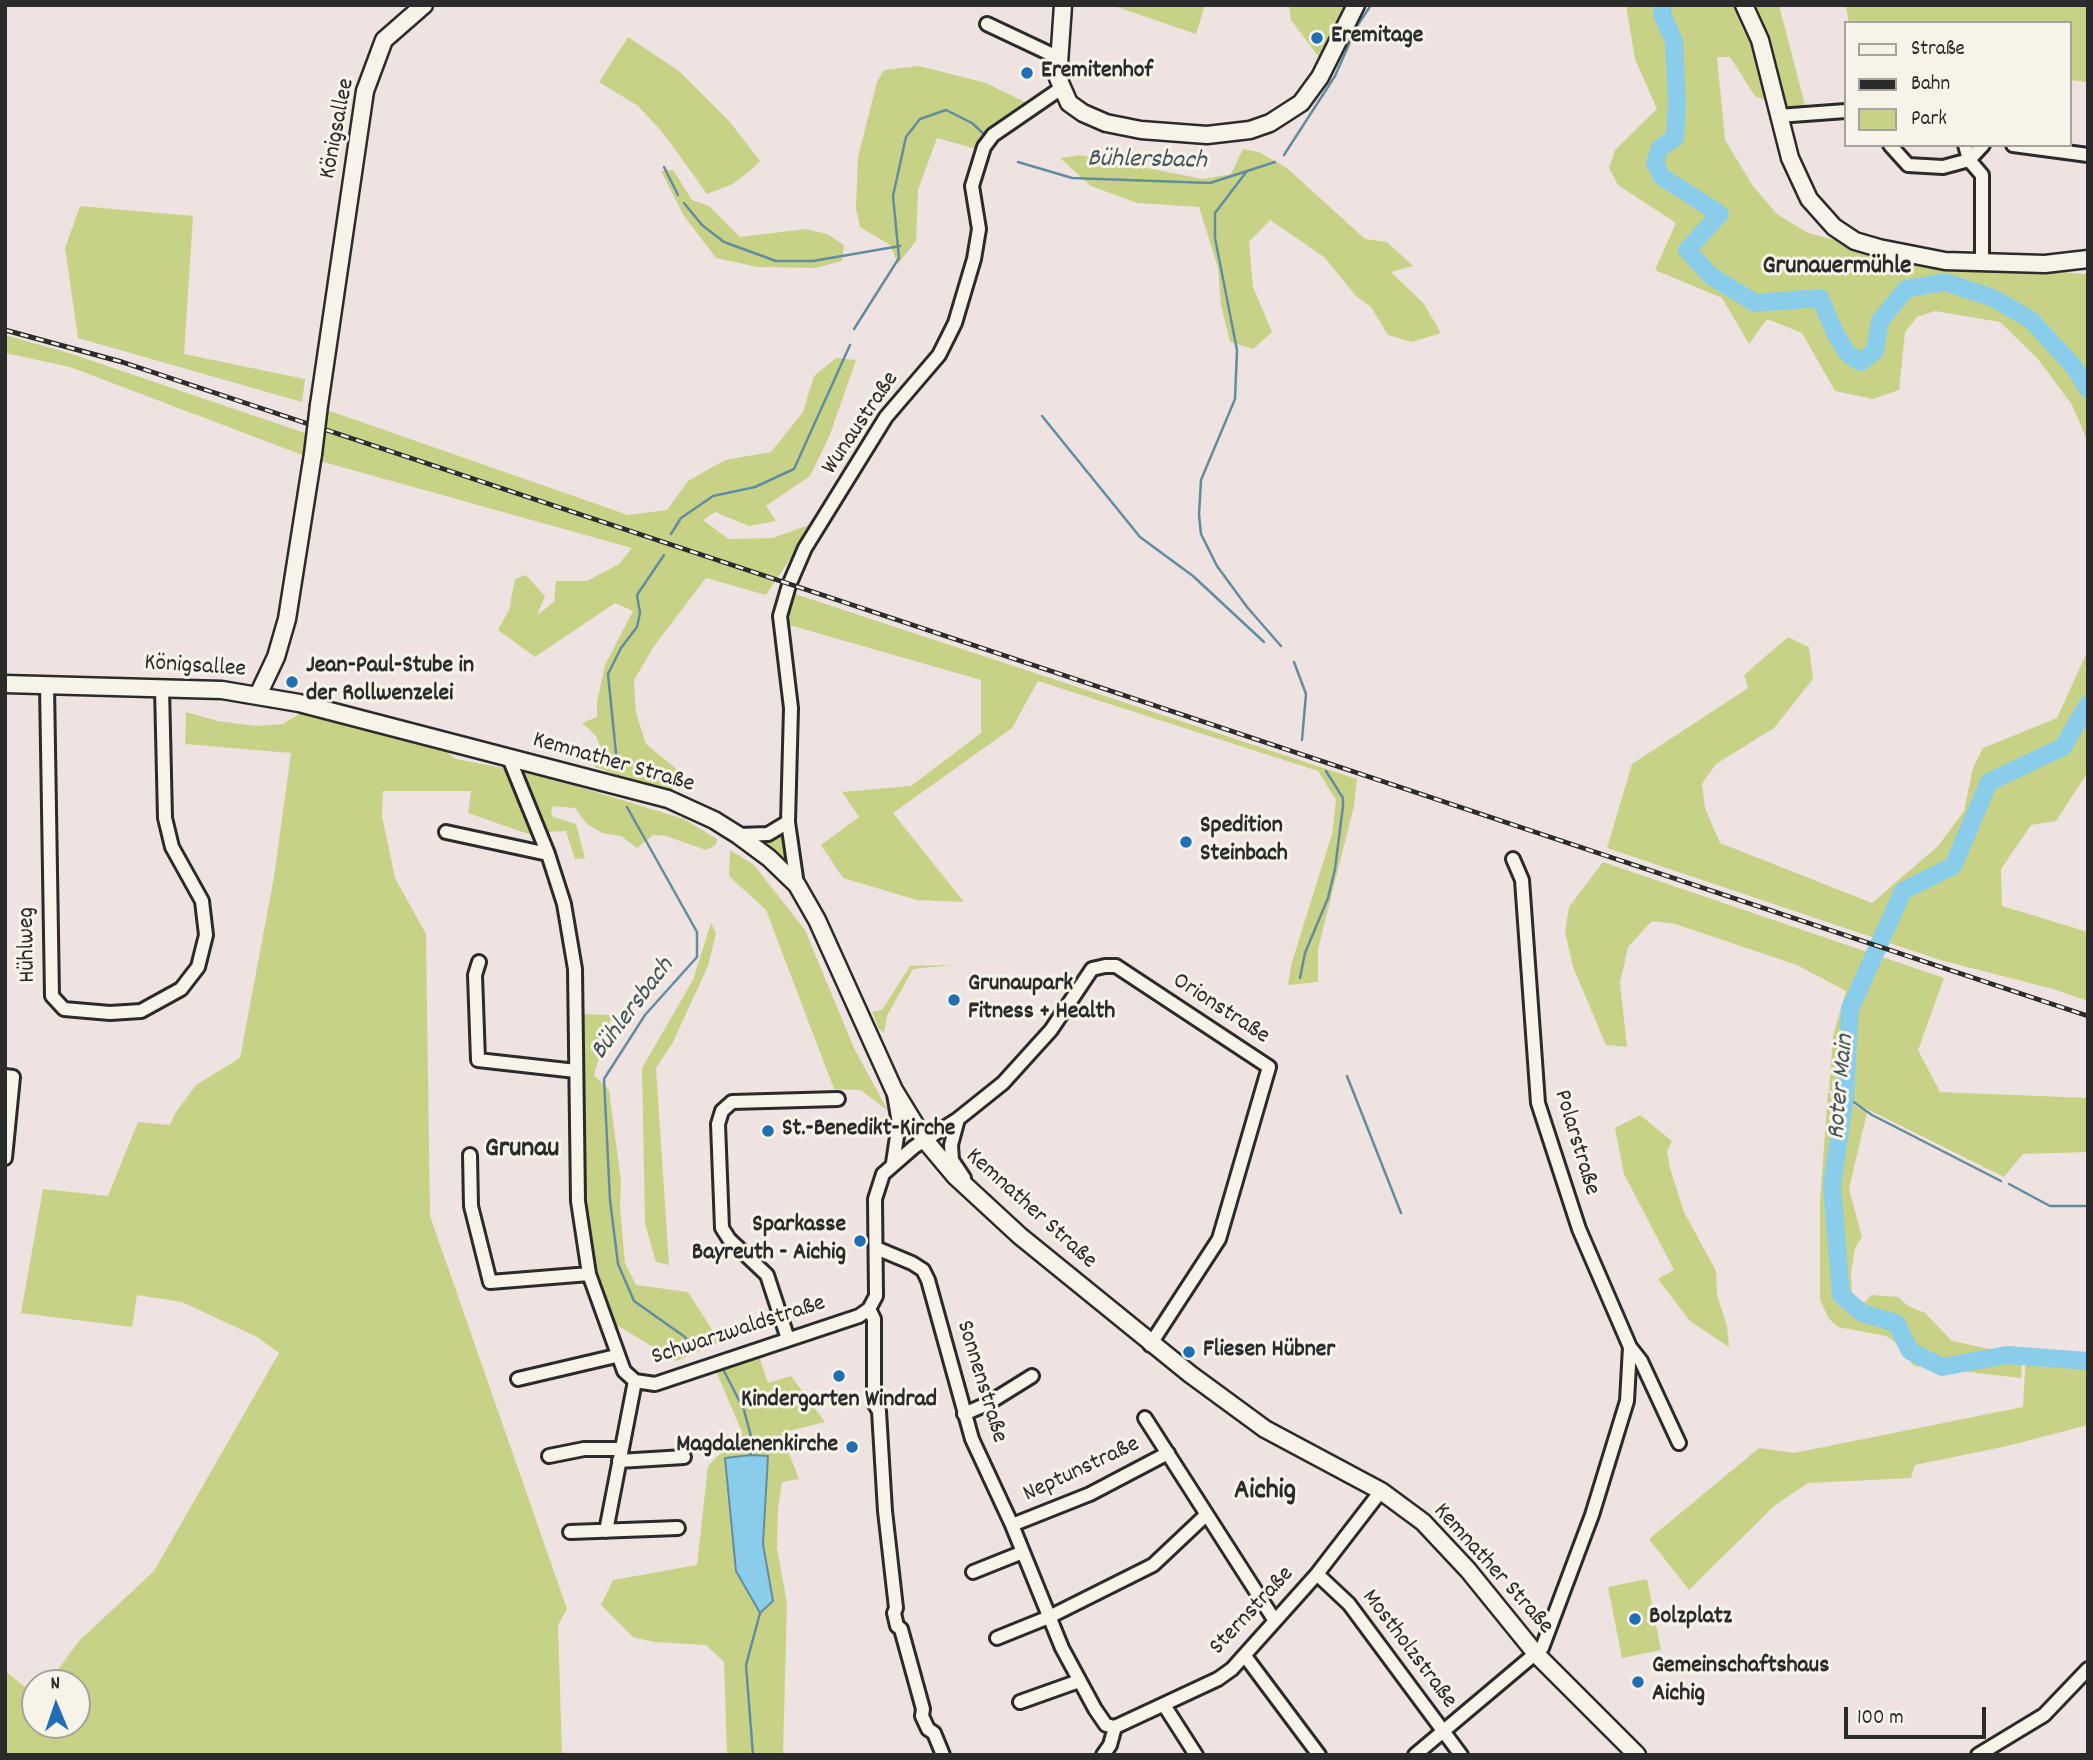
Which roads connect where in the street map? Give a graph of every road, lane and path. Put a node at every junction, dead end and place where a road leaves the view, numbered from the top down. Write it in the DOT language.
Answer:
graph roads {
  1 [pos="424,5"];
  2 [pos="1063,5"];
  3 [pos="1356,5"];
  4 [pos="1744,5"];
  5 [pos="987,24"];
  6 [pos="1058,57"];
  7 [pos="1060,89"];
  8 [pos="1844,111"];
  9 [pos="1778,116"];
  10 [pos="1891,147"];
  11 [pos="1966,147"];
  12 [pos="1981,147"];
  13 [pos="2028,147"];
  14 [pos="2088,155"];
  15 [pos="1969,160"];
  16 [pos="1982,255"];
  17 [pos="2088,259"];
  18 [pos="5,684"];
  19 [pos="47,685"];
  20 [pos="162,688"];
  21 [pos="258,695"];
  22 [pos="509,758"];
  23 [pos="788,822"];
  24 [pos="446,832"];
  25 [pos="738,835"];
  26 [pos="548,854"];
  27 [pos="1513,859"];
  28 [pos="797,885"];
  29 [pos="478,962"];
  30 [pos="576,1071"];
  31 [pos="5,1076"];
  32 [pos="894,1090"];
  33 [pos="838,1100"];
  34 [pos="958,1119"];
  35 [pos="924,1139"];
  36 [pos="470,1154"];
  37 [pos="5,1158"];
  38 [pos="893,1163"];
  39 [pos="979,1199"];
  40 [pos="876,1248"];
  41 [pos="590,1274"];
  42 [pos="869,1309"];
  43 [pos="788,1339"];
  44 [pos="1150,1345"];
  45 [pos="1630,1347"];
  46 [pos="616,1356"];
  47 [pos="1032,1377"];
  48 [pos="517,1379"];
  49 [pos="635,1381"];
  50 [pos="964,1414"];
  51 [pos="1144,1418"];
  52 [pos="1679,1443"];
  53 [pos="1168,1454"];
  54 [pos="620,1455"];
  55 [pos="549,1456"];
  56 [pos="684,1457"];
  57 [pos="1381,1491"];
  58 [pos="1206,1515"];
  59 [pos="1012,1525"];
  60 [pos="678,1528"];
  61 [pos="606,1531"];
  62 [pos="570,1532"];
  63 [pos="1023,1552"];
  64 [pos="973,1572"];
  65 [pos="1317,1574"];
  66 [pos="1049,1617"];
  67 [pos="1275,1621"];
  68 [pos="996,1638"];
  69 [pos="1537,1655"];
  70 [pos="1245,1656"];
  71 [pos="2088,1669"];
  72 [pos="1079,1681"];
  73 [pos="1020,1702"];
  74 [pos="1164,1705"];
  75 [pos="1115,1727"];
  76 [pos="1443,1731"];
  77 [pos="943,1755"];
  78 [pos="1103,1755"];
  79 [pos="1196,1755"];
  80 [pos="1320,1755"];
  81 [pos="1415,1755"];
  82 [pos="1461,1755"];
  83 [pos="1637,1755"];
  84 [pos="1978,1755"];
  1 -- 21 [label="main road, Königsallee, bridge"];
  2 -- 6 [label="main road"];
  3 -- 7 [label="main road"];
  4 -- 9 [label="main road"];
  5 -- 6 [label="street"];
  6 -- 7 [label="main road"];
  7 -- 23 [label="street, Wunaustraße"];
  8 -- 9 [label="street"];
  9 -- 17 [label="main road"];
  10 -- 15 [label="street"];
  11 -- 15 [label="street"];
  12 -- 15 [label="street"];
  13 -- 14 [label="street"];
  15 -- 16 [label="street"];
  18 -- 19 [label="main road, Königsallee"];
  19 -- 20 [label="main road, Königsallee"];
  19 -- 20 [label="street, Hühlweg"];
  20 -- 21 [label="main road, Königsallee"];
  21 -- 22 [label="main road, Kemnather Straße"];
  22 -- 25 [label="main road, Kemnather Straße"];
  22 -- 26 [label="street, Schwarzwaldstraße"];
  23 -- 25 [label="street"];
  23 -- 28 [label="street, Wunaustraße"];
  24 -- 26 [label="street"];
  25 -- 28 [label="main road, Kemnather Straße"];
  26 -- 30 [label="street, Schwarzwaldstraße"];
  27 -- 45 [label="street, Polarstraße"];
  28 -- 32 [label="main road, Kemnather Straße"];
  29 -- 30 [label="street"];
  30 -- 41 [label="street, Schwarzwaldstraße"];
  31 -- 37 [label="street"];
  32 -- 35 [label="main road, Kemnather Straße"];
  32 -- 38 [label="street"];
  33 -- 43 [label="street"];
  34 -- 35 [label="street, Orionstraße"];
  34 -- 39 [label="street"];
  34 -- 44 [label="street, Orionstraße"];
  35 -- 38 [label="street, Orionstraße"];
  35 -- 39 [label="main road, Kemnather Straße"];
  36 -- 41 [label="street"];
  38 -- 40 [label="street"];
  39 -- 44 [label="main road, Kemnather Straße"];
  40 -- 42 [label="street"];
  40 -- 50 [label="street, Sonnenstraße"];
  41 -- 46 [label="street, Schwarzwaldstraße"];
  42 -- 43 [label="street, Schwarzwaldstraße"];
  42 -- 77 [label="street"];
  43 -- 49 [label="street, Schwarzwaldstraße"];
  44 -- 57 [label="main road, Kemnather Straße"];
  45 -- 52 [label="street, Polarstraße"];
  45 -- 69 [label="street, Polarstraße"];
  46 -- 48 [label="street"];
  46 -- 49 [label="street, Schwarzwaldstraße"];
  47 -- 50 [label="street"];
  49 -- 54 [label="street"];
  50 -- 59 [label="street, Sonnenstraße"];
  51 -- 53 [label="street"];
  53 -- 58 [label="street"];
  53 -- 59 [label="street, Neptunstraße"];
  54 -- 55 [label="street"];
  54 -- 56 [label="street"];
  54 -- 61 [label="street"];
  57 -- 65 [label="street, Sternstraße"];
  57 -- 69 [label="main road, Kemnather Straße"];
  58 -- 66 [label="street"];
  58 -- 67 [label="street"];
  59 -- 63 [label="street, Sonnenstraße"];
  60 -- 61 [label="street"];
  61 -- 62 [label="street"];
  63 -- 64 [label="street"];
  63 -- 66 [label="street, Sonnenstraße"];
  65 -- 67 [label="street, Sternstraße"];
  65 -- 76 [label="street, Mostholzstraße"];
  66 -- 68 [label="street"];
  66 -- 72 [label="street, Sonnenstraße"];
  67 -- 70 [label="street, Sternstraße"];
  69 -- 76 [label="street"];
  69 -- 83 [label="main road, Kemnather Straße"];
  70 -- 74 [label="street, Sternstraße"];
  70 -- 80 [label="street"];
  71 -- 84 [label="street"];
  72 -- 73 [label="street"];
  72 -- 75 [label="street, Sonnenstraße"];
  74 -- 75 [label="street, Sternstraße"];
  74 -- 79 [label="street"];
  75 -- 78 [label="street"];
  76 -- 81 [label="street"];
  76 -- 82 [label="street, Mostholzstraße"];
}
